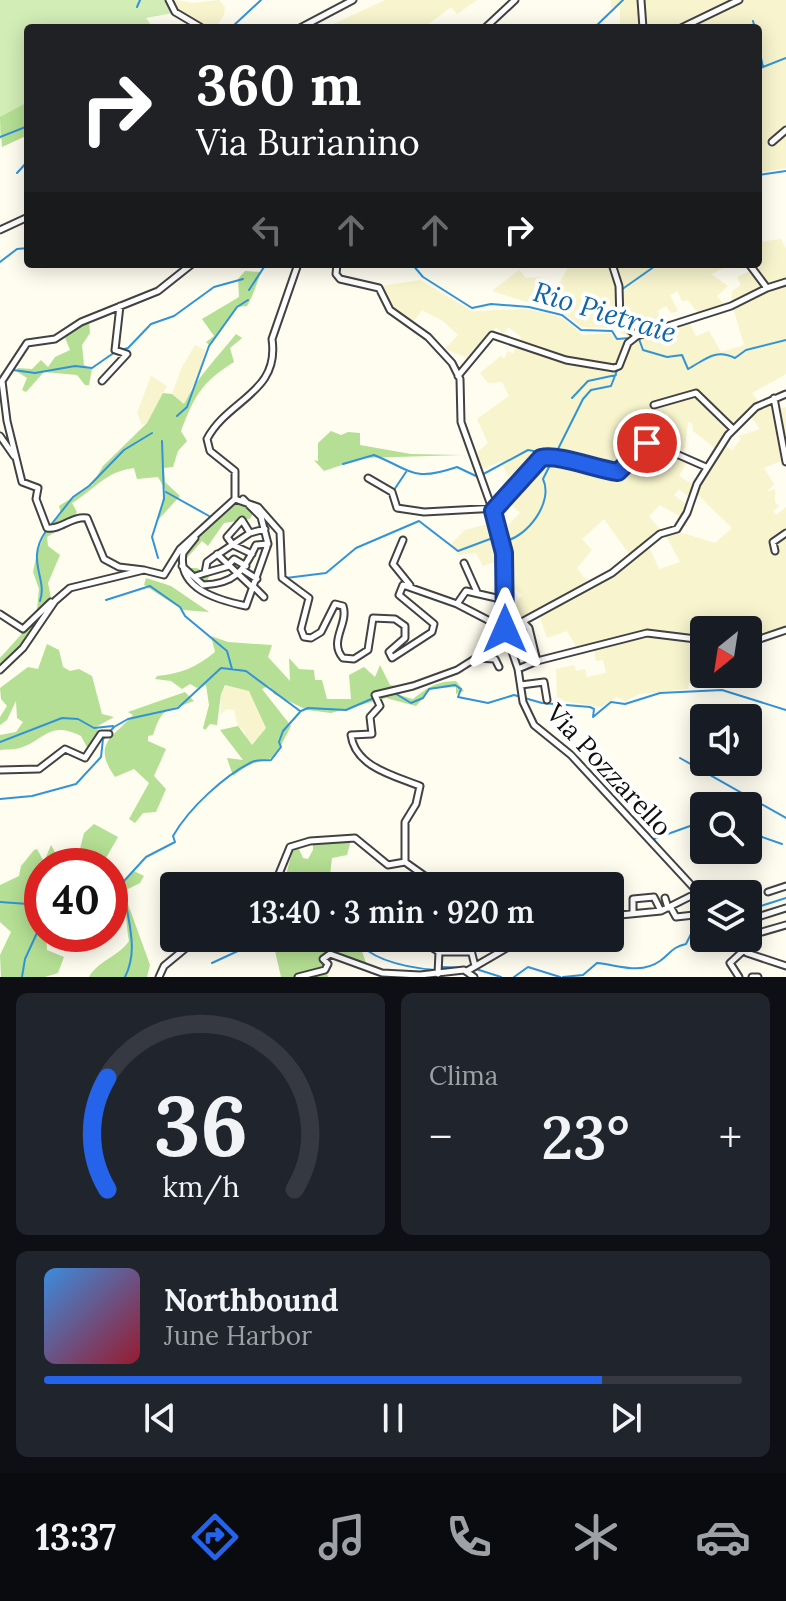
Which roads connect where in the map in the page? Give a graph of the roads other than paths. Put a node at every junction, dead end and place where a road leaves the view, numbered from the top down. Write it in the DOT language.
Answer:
graph roads {
  1 [pos="169,0"];
  2 [pos="353,0"];
  3 [pos="514,0"];
  4 [pos="641,0"];
  5 [pos="739,0"];
  6 [pos="195,24"];
  7 [pos="308,24"];
  8 [pos="489,24"];
  9 [pos="643,24"];
  10 [pos="689,24"];
  11 [pos="786,130"];
  12 [pos="772,142"];
  13 [pos="24,219"];
  14 [pos="0,230"];
  15 [pos="187,268"];
  16 [pos="297,268"];
  17 [pos="337,268"];
  18 [pos="613,268"];
  19 [pos="752,268"];
  20 [pos="786,282"];
  21 [pos="767,288"];
  22 [pos="120,306"];
  23 [pos="637,336"];
  24 [pos="458,376"];
  25 [pos="102,381"];
  26 [pos="3,386"];
  27 [pos="786,394"];
  28 [pos="0,395"];
  29 [pos="774,398"];
  30 [pos="654,405"];
  31 [pos="733,429"];
  32 [pos="0,436"];
  33 [pos="16,461"];
  34 [pos="786,462"];
  35 [pos="706,467"];
  36 [pos="368,478"];
  37 [pos="235,499"];
  38 [pos="243,499"];
  39 [pos="493,511"];
  40 [pos="265,529"];
  41 [pos="250,533"];
  42 [pos="786,533"];
  43 [pos="196,537"];
  44 [pos="403,540"];
  45 [pos="268,544"];
  46 [pos="232,545"];
  47 [pos="775,551"];
  48 [pos="252,554"];
  49 [pos="217,556"];
  50 [pos="464,563"];
  51 [pos="182,566"];
  52 [pos="229,566"];
  53 [pos="146,570"];
  54 [pos="243,570"];
  55 [pos="205,573"];
  56 [pos="196,576"];
  57 [pos="254,584"];
  58 [pos="410,586"];
  59 [pos="482,595"];
  60 [pos="59,597"];
  61 [pos="264,597"];
  62 [pos="505,600"];
  63 [pos="457,604"];
  64 [pos="0,614"];
  65 [pos="524,623"];
  66 [pos="506,630"];
  67 [pos="786,630"];
  68 [pos="690,638"];
  69 [pos="762,638"];
  70 [pos="476,658"];
  71 [pos="537,661"];
  72 [pos="499,667"];
  73 [pos="518,669"];
  74 [pos="0,670"];
  75 [pos="521,685"];
  76 [pos="547,700"];
  77 [pos="109,734"];
  78 [pos="0,770"];
  79 [pos="405,862"];
  80 [pos="280,872"];
  81 [pos="419,872"];
  82 [pos="690,885"];
  83 [pos="786,886"];
  84 [pos="768,892"];
  85 [pos="690,896"];
  86 [pos="668,905"];
  87 [pos="660,908"];
  88 [pos="786,908"];
  89 [pos="633,913"];
  90 [pos="624,914"];
  91 [pos="690,914"];
  92 [pos="762,916"];
  93 [pos="786,925"];
  94 [pos="762,932"];
  95 [pos="181,952"];
  96 [pos="439,952"];
  97 [pos="470,952"];
  98 [pos="500,952"];
  99 [pos="742,952"];
  100 [pos="746,952"];
  101 [pos="786,966"];
  102 [pos="470,970"];
  103 [pos="436,974"];
  104 [pos="735,976"];
  105 [pos="159,977"];
  106 [pos="298,977"];
  107 [pos="474,977"];
  108 [pos="752,977"];
  109 [pos="758,977"];
  1 -- 6 [label="street"];
  2 -- 7 [label="street"];
  3 -- 8 [label="street"];
  4 -- 9 [label="street"];
  5 -- 10 [label="street"];
  11 -- 12 [label="street"];
  13 -- 14 [label="street"];
  15 -- 22 [label="street"];
  16 -- 37 [label="street"];
  17 -- 24 [label="street"];
  18 -- 23 [label="street"];
  19 -- 21 [label="street"];
  20 -- 21 [label="street"];
  21 -- 23 [label="street"];
  22 -- 25 [label="street"];
  22 -- 26 [label="street"];
  23 -- 24 [label="street"];
  24 -- 39 [label="street"];
  26 -- 28 [label="street"];
  26 -- 33 [label="street"];
  27 -- 29 [label="street"];
  29 -- 31 [label="street"];
  29 -- 34 [label="street"];
  30 -- 31 [label="street"];
  31 -- 35 [label="street"];
  32 -- 33 [label="street"];
  33 -- 53 [label="street"];
  35 -- 39 [label="street"];
  35 -- 65 [label="street"];
  36 -- 39 [label="street"];
  37 -- 38 [label="street"];
  37 -- 43 [label="street"];
  38 -- 40 [label="street"];
  38 -- 58 [label="street"];
  39 -- 62 [label="street"];
  40 -- 41 [label="street"];
  40 -- 45 [label="street"];
  41 -- 46 [label="street"];
  41 -- 46 [label="street"];
  41 -- 48 [label="street"];
  42 -- 47 [label="street"];
  43 -- 51 [label="street"];
  43 -- 53 [label="street"];
  44 -- 58 [label="street"];
  45 -- 48 [label="street"];
  45 -- 57 [label="street"];
  46 -- 48 [label="street"];
  46 -- 49 [label="street"];
  48 -- 54 [label="street"];
  49 -- 52 [label="street"];
  49 -- 55 [label="street"];
  50 -- 59 [label="street"];
  51 -- 56 [label="street"];
  51 -- 57 [label="street"];
  52 -- 54 [label="street"];
  52 -- 54 [label="street"];
  52 -- 55 [label="street"];
  53 -- 60 [label="street"];
  54 -- 56 [label="street"];
  54 -- 57 [label="street"];
  55 -- 56 [label="street"];
  57 -- 61 [label="street"];
  58 -- 63 [label="street"];
  59 -- 62 [label="street"];
  59 -- 63 [label="street"];
  60 -- 64 [label="street"];
  60 -- 74 [label="street"];
  62 -- 66 [label="street"];
  63 -- 66 [label="street"];
  65 -- 66 [label="street"];
  65 -- 71 [label="street"];
  66 -- 70 [label="street"];
  66 -- 73 [label="street"];
  67 -- 69 [label="street"];
  68 -- 71 [label="street"];
  70 -- 72 [label="street"];
  70 -- 79 [label="street"];
  71 -- 73 [label="street"];
  73 -- 75 [label="street"];
  75 -- 76 [label="street"];
  75 -- 82 [label="street, Via Pozzarello"];
  77 -- 78 [label="street"];
  79 -- 80 [label="street"];
  79 -- 81 [label="street"];
  83 -- 84 [label="street"];
  85 -- 86 [label="street"];
  86 -- 87 [label="street"];
  86 -- 91 [label="street"];
  87 -- 89 [label="street"];
  87 -- 89 [label="street"];
  88 -- 92 [label="street"];
  89 -- 90 [label="street"];
  93 -- 94 [label="street"];
  95 -- 105 [label="street"];
  96 -- 103 [label="street"];
  97 -- 102 [label="street"];
  98 -- 102 [label="street"];
  99 -- 104 [label="street"];
  100 -- 101 [label="street"];
  102 -- 103 [label="street"];
  102 -- 107 [label="street"];
  103 -- 106 [label="street"];
  108 -- 109 [label="street"];
}
